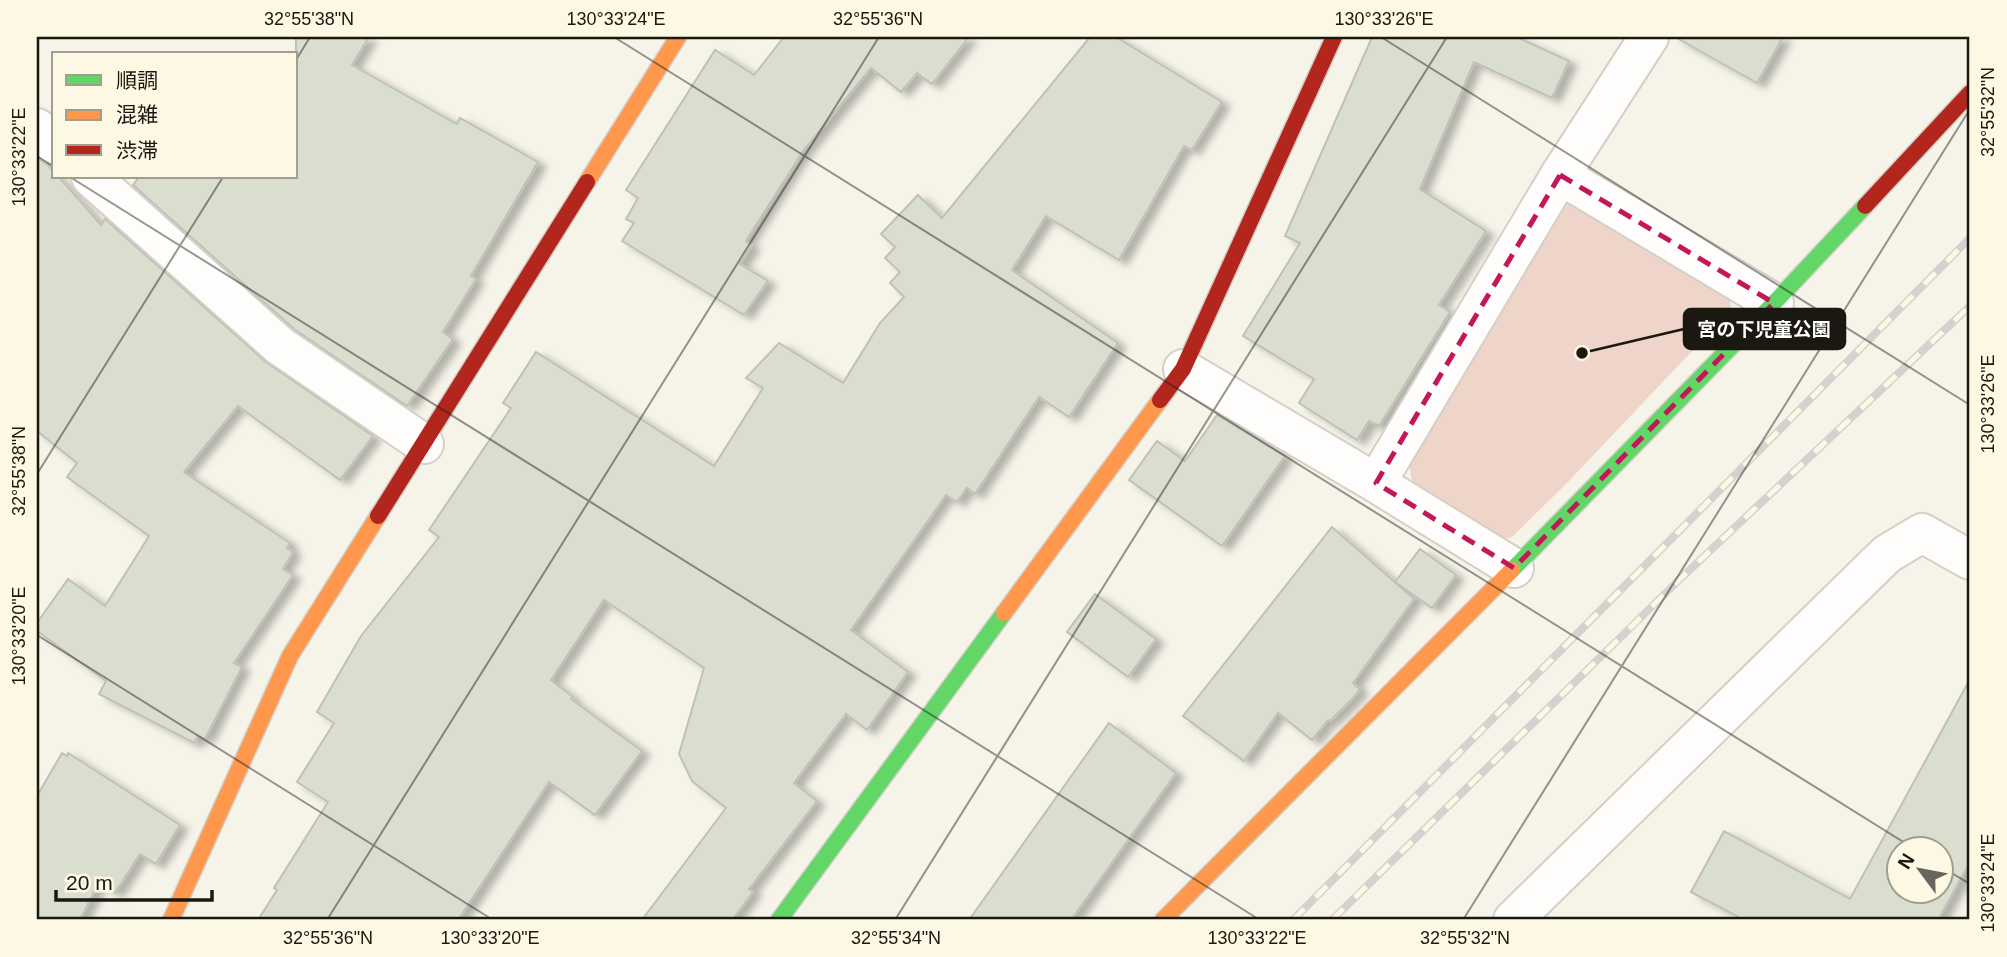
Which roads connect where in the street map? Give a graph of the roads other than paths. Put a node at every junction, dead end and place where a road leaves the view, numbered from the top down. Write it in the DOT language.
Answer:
graph roads {
  1 [pos="678,37"];
  2 [pos="1334,37"];
  3 [pos="1649,37"];
  4 [pos="1970,93"];
  5 [pos="37,128"];
  6 [pos="52,142"];
  7 [pos="1560,175"];
  8 [pos="92,178"];
  9 [pos="1774,303"];
  10 [pos="1183,369"];
  11 [pos="424,444"];
  12 [pos="1376,483"];
  13 [pos="1970,560"];
  14 [pos="1514,568"];
  15 [pos="171,920"];
  16 [pos="779,920"];
  17 [pos="1163,920"];
  18 [pos="1513,920"];
  1 -- 11 [label="street"];
  2 -- 10 [label="street"];
  3 -- 7 [label="street"];
  4 -- 9 [label="street"];
  5 -- 6 [label="street"];
  7 -- 9 [label="street"];
  7 -- 12 [label="street"];
  8 -- 11 [label="street"];
  9 -- 14 [label="street"];
  10 -- 12 [label="street"];
  10 -- 16 [label="street"];
  11 -- 15 [label="street"];
  12 -- 14 [label="street"];
  13 -- 18 [label="street"];
  14 -- 17 [label="street"];
}
